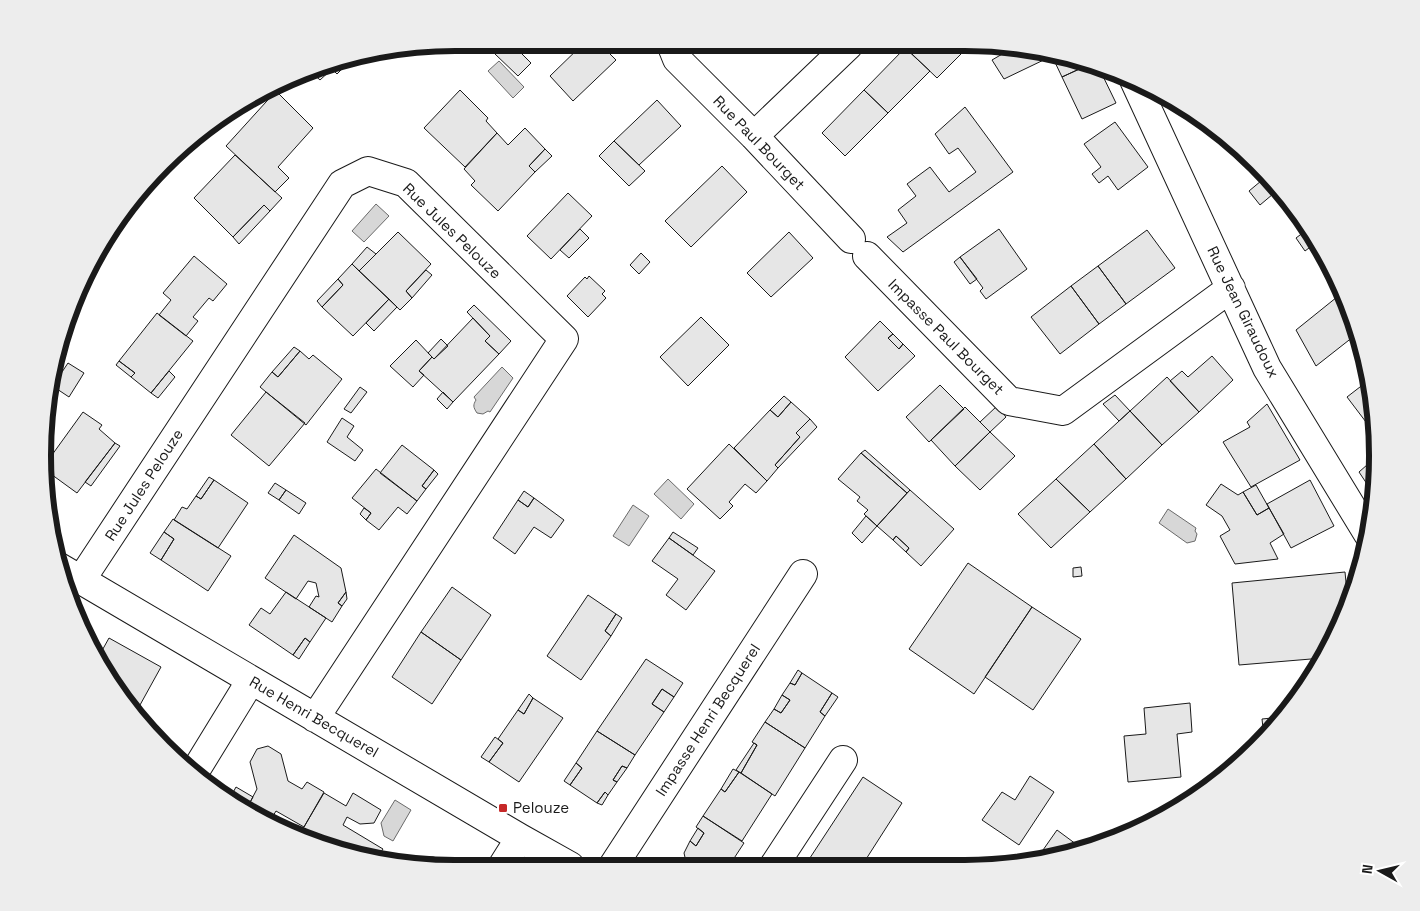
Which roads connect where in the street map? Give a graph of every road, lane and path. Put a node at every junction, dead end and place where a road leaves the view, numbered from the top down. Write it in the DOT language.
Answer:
graph roads {
  1 [pos="674,51"];
  2 [pos="843,51"];
  3 [pos="1139,91"];
  4 [pos="754,136"];
  5 [pos="859,247"];
  6 [pos="1231,288"];
  7 [pos="1362,525"];
  8 [pos="70,574"];
  9 [pos="803,574"];
  10 [pos="251,680"];
  11 [pos="315,718"];
  12 [pos="843,760"];
  13 [pos="198,767"];
  14 [pos="520,838"];
  15 [pos="507,860"];
  16 [pos="559,860"];
  17 [pos="617,860"];
  18 [pos="778,860"];
  1 -- 4 [label="street, Rue Paul Bourget"];
  2 -- 4 [label="street"];
  3 -- 6 [label="street, Rue Jean Giraudoux"];
  4 -- 5 [label="street, Rue Paul Bourget"];
  5 -- 6 [label="street, Impasse Paul Bourget"];
  6 -- 7 [label="street, Rue Jean Giraudoux"];
  8 -- 10 [label="street, Rue Henri Becquerel"];
  8 -- 11 [label="street, Rue Jules Pelouze"];
  9 -- 17 [label="street, Impasse Henri Becquerel"];
  10 -- 11 [label="street, Rue Henri Becquerel"];
  10 -- 13 [label="street"];
  11 -- 14 [label="street, Rue Henri Becquerel"];
  12 -- 18 [label="street"];
  14 -- 15 [label="street"];
  14 -- 16 [label="street, Rue Henri Becquerel"];
}
